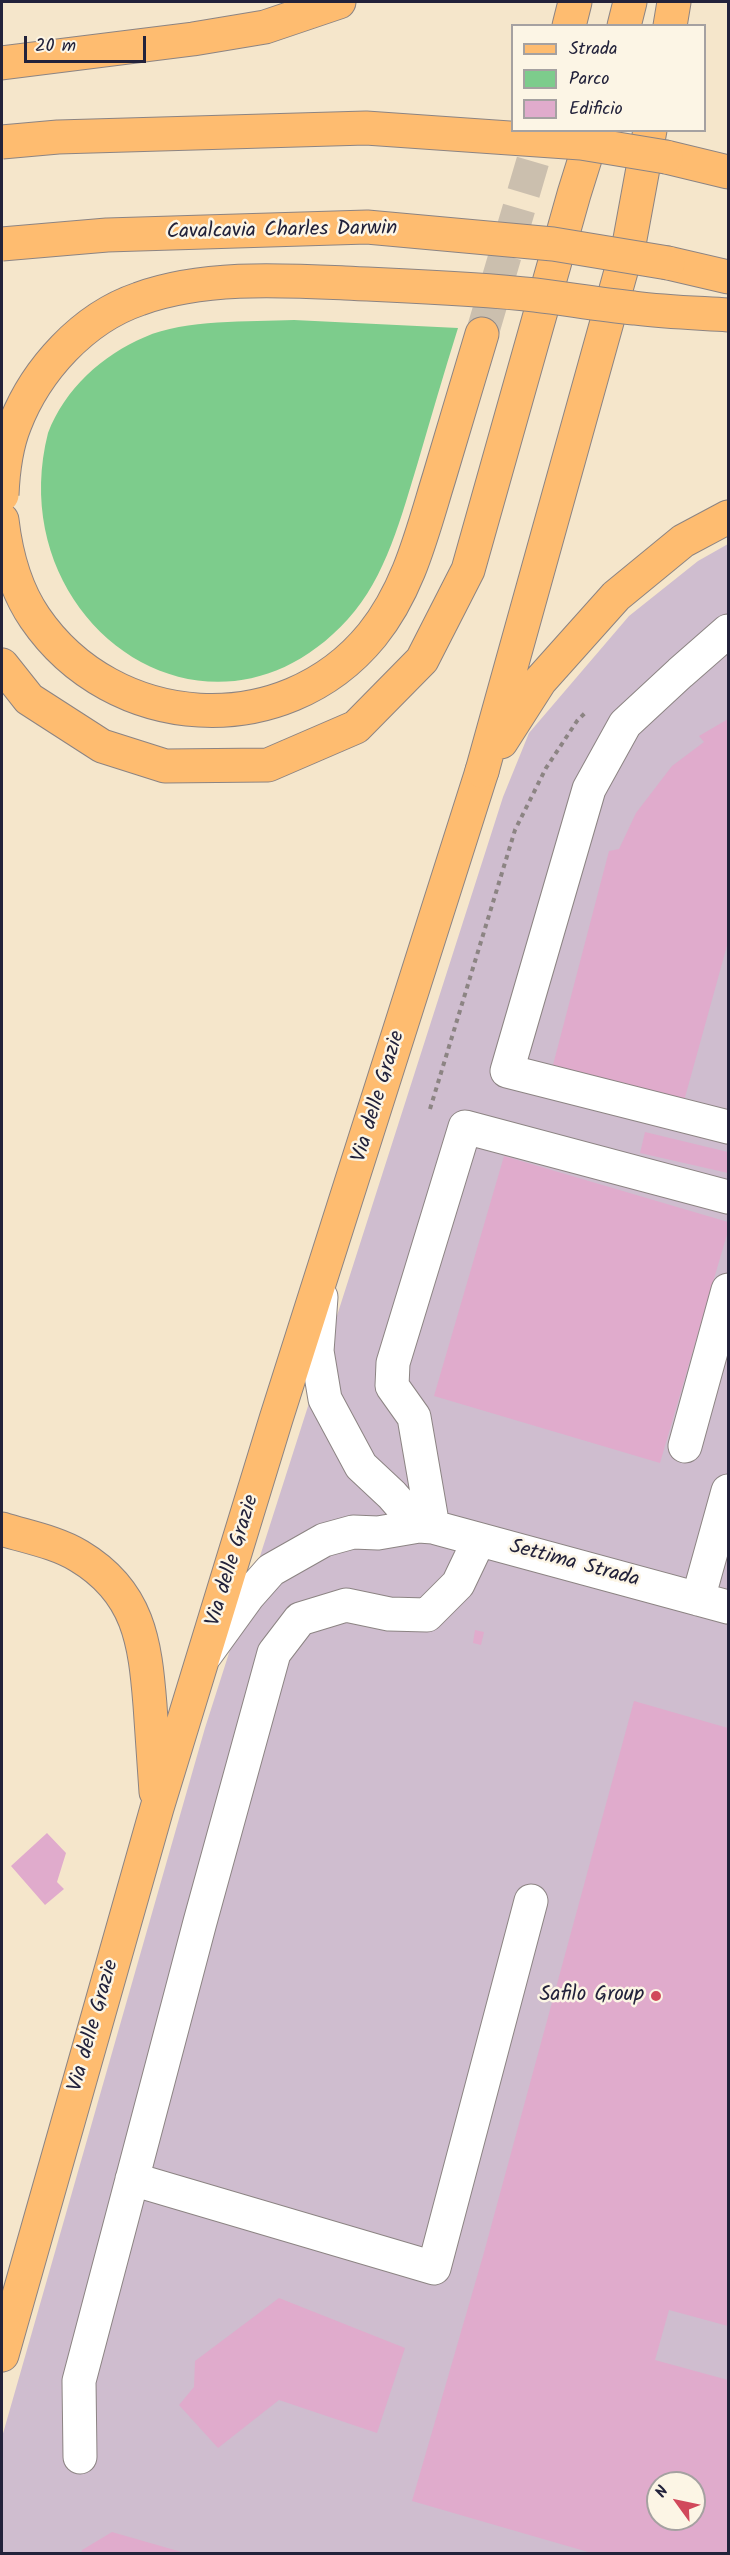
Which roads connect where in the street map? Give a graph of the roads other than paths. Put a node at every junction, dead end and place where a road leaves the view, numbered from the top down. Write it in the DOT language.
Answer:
graph roads {
  1 [pos="575,2"];
  2 [pos="630,2"];
  3 [pos="674,2"];
  4 [pos="336,3"];
  5 [pos="570,24"];
  6 [pos="624,24"];
  7 [pos="670,24"];
  8 [pos="2,63"];
  9 [pos="593,132"];
  10 [pos="2,142"];
  11 [pos="658,144"];
  12 [pos="729,172"];
  13 [pos="2,244"];
  14 [pos="729,278"];
  15 [pos="729,315"];
  16 [pos="482,334"];
  17 [pos="2,495"];
  18 [pos="729,517"];
  19 [pos="2,520"];
  20 [pos="729,631"];
  21 [pos="2,665"];
  22 [pos="482,771"];
  23 [pos="729,1127"];
  24 [pos="729,1197"];
  25 [pos="322,1280"];
  26 [pos="729,1290"];
  27 [pos="685,1446"];
  28 [pos="729,1491"];
  29 [pos="426,1526"];
  30 [pos="2,1529"];
  31 [pos="479,1540"];
  32 [pos="713,1603"];
  33 [pos="206,1654"];
  34 [pos="157,1808"];
  35 [pos="531,1901"];
  36 [pos="132,2179"];
  37 [pos="2,2355"];
  38 [pos="80,2457"];
  1 -- 5 [label="main road"];
  2 -- 6 [label="main road"];
  3 -- 7 [label="main road"];
  4 -- 8 [label="main road"];
  9 -- 21 [label="main road"];
  10 -- 11 [label="main road, bridge"];
  11 -- 12 [label="main road"];
  11 -- 22 [label="main road"];
  13 -- 14 [label="main road, Cavalcavia Charles Darwin, bridge"];
  15 -- 17 [label="main road, bridge"];
  16 -- 19 [label="main road"];
  18 -- 22 [label="main road"];
  20 -- 23 [label="street"];
  22 -- 25 [label="main road, Via delle Grazie"];
  24 -- 29 [label="street"];
  25 -- 29 [label="street"];
  25 -- 33 [label="main road, Via delle Grazie"];
  26 -- 27 [label="street"];
  28 -- 32 [label="street"];
  29 -- 31 [label="street, Settima Strada"];
  29 -- 33 [label="street, Settima Strada"];
  30 -- 34 [label="main road"];
  31 -- 32 [label="street, Settima Strada"];
  31 -- 36 [label="street"];
  33 -- 34 [label="main road, Via delle Grazie"];
  34 -- 37 [label="main road, Via delle Grazie"];
  35 -- 36 [label="street"];
  36 -- 38 [label="street"];
}
